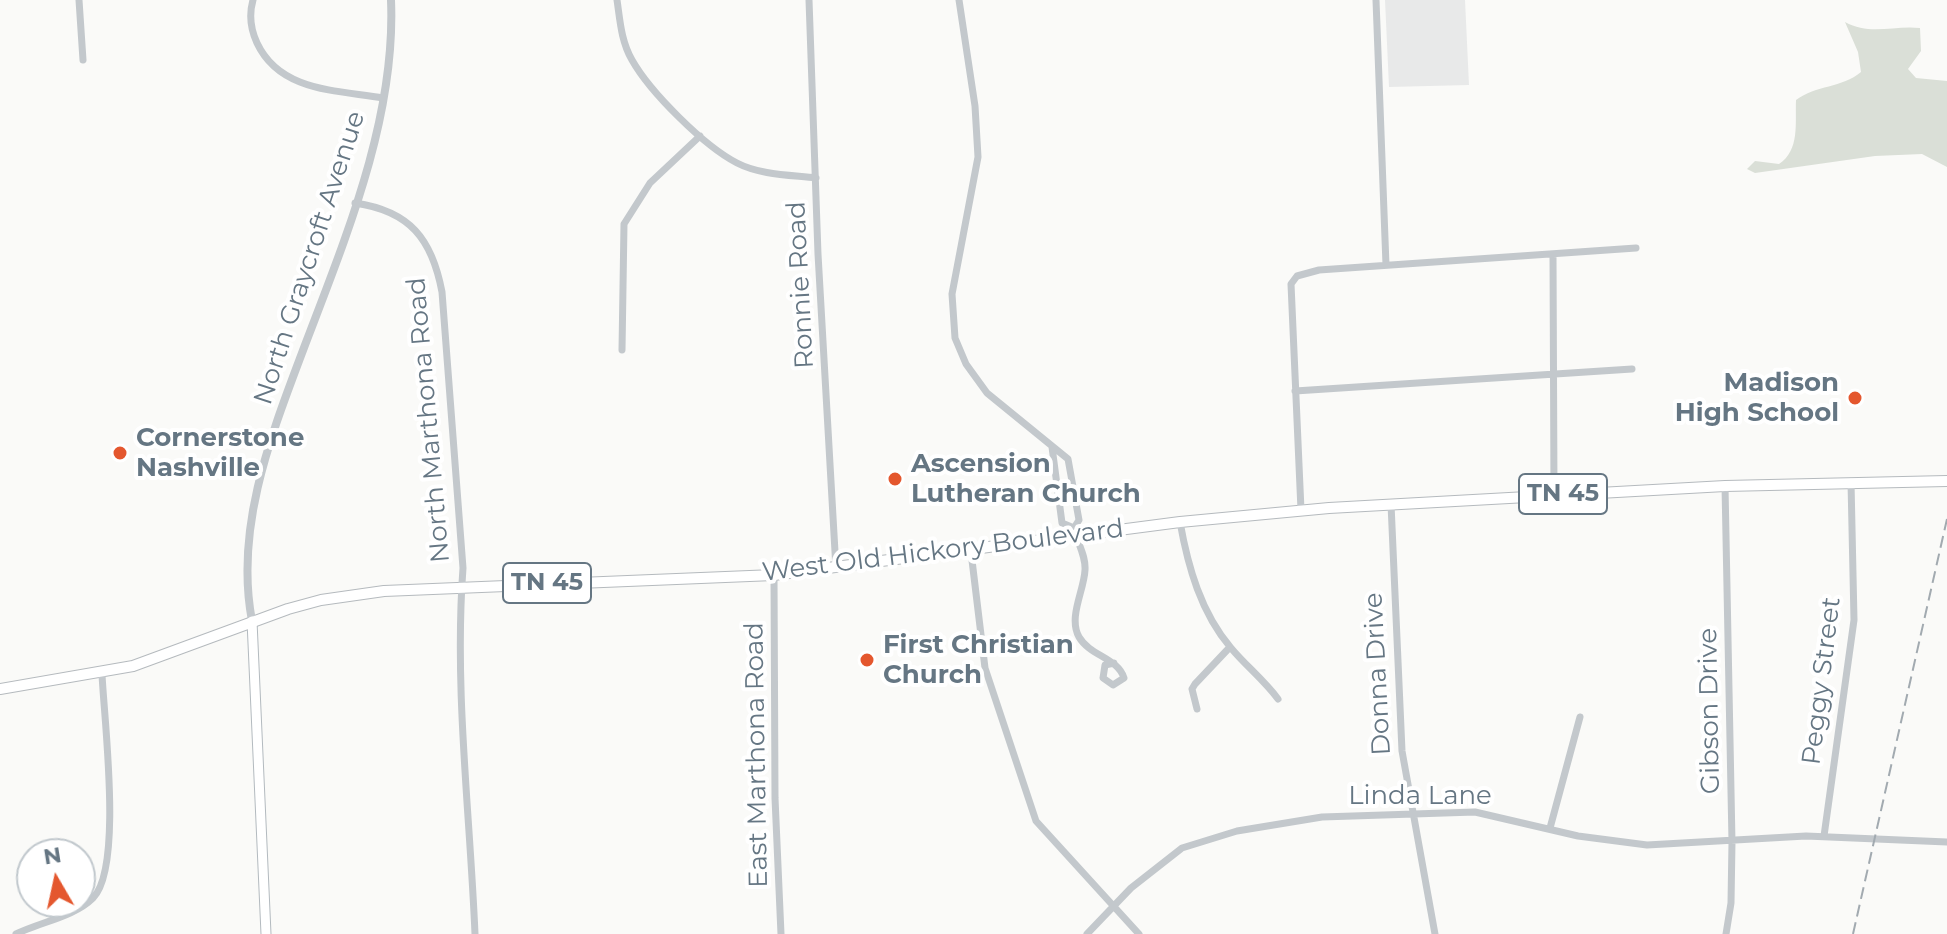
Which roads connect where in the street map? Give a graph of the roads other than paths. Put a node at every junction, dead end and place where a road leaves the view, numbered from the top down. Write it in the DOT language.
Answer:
graph roads {
  1 [pos="79,0"];
  2 [pos="253,0"];
  3 [pos="391,0"];
  4 [pos="617,0"];
  5 [pos="809,0"];
  6 [pos="959,0"];
  7 [pos="1376,0"];
  8 [pos="83,60"];
  9 [pos="383,98"];
  10 [pos="700,136"];
  11 [pos="816,178"];
  12 [pos="355,203"];
  13 [pos="1636,248"];
  14 [pos="1553,254"];
  15 [pos="1386,265"];
  16 [pos="622,350"];
  17 [pos="1632,369"];
  18 [pos="1554,373"];
  19 [pos="1295,391"];
  20 [pos="1052,447"];
  21 [pos="1947,481"];
  22 [pos="1851,482"];
  23 [pos="1725,486"];
  24 [pos="1554,494"];
  25 [pos="1391,504"];
  26 [pos="1301,510"];
  27 [pos="1180,522"];
  28 [pos="1075,532"];
  29 [pos="971,552"];
  30 [pos="836,569"];
  31 [pos="774,575"];
  32 [pos="462,585"];
  33 [pos="252,621"];
  34 [pos="1230,647"];
  35 [pos="1114,663"];
  36 [pos="102,674"];
  37 [pos="0,689"];
  38 [pos="1278,699"];
  39 [pos="1197,709"];
  40 [pos="1580,717"];
  41 [pos="1411,811"];
  42 [pos="1550,828"];
  43 [pos="1824,836"];
  44 [pos="1732,842"];
  45 [pos="1947,842"];
  46 [pos="1112,907"];
  47 [pos="16,934"];
  48 [pos="266,934"];
  49 [pos="475,934"];
  50 [pos="781,934"];
  51 [pos="1087,934"];
  52 [pos="1139,934"];
  53 [pos="1435,934"];
  54 [pos="1726,934"];
  1 -- 8 [label="street"];
  2 -- 9 [label="street"];
  3 -- 9 [label="street, North Graycroft Avenue"];
  4 -- 10 [label="street"];
  5 -- 11 [label="street, Ronnie Road"];
  6 -- 20 [label="street"];
  7 -- 15 [label="street"];
  9 -- 12 [label="street, North Graycroft Avenue"];
  10 -- 11 [label="street"];
  10 -- 16 [label="street"];
  11 -- 30 [label="street, Ronnie Road"];
  12 -- 32 [label="street, North Marthona Road"];
  12 -- 33 [label="street, North Graycroft Avenue"];
  13 -- 14 [label="street"];
  14 -- 15 [label="street"];
  14 -- 18 [label="street"];
  15 -- 19 [label="street"];
  17 -- 18 [label="street"];
  18 -- 19 [label="street"];
  18 -- 24 [label="street"];
  19 -- 26 [label="street"];
  20 -- 28 [label="street"];
  20 -- 28 [label="street"];
  21 -- 22 [label="main road, West Old Hickory Boulevard / TN 45"];
  22 -- 23 [label="main road, West Old Hickory Boulevard / TN 45"];
  22 -- 43 [label="street, Peggy Street"];
  23 -- 24 [label="main road, West Old Hickory Boulevard / TN 45"];
  23 -- 44 [label="street, Gibson Drive"];
  24 -- 25 [label="main road, West Old Hickory Boulevard / TN 45"];
  25 -- 26 [label="main road, West Old Hickory Boulevard / TN 45"];
  25 -- 41 [label="street, Donna Drive"];
  26 -- 27 [label="main road, West Old Hickory Boulevard / TN 45"];
  27 -- 28 [label="main road, West Old Hickory Boulevard / TN 45"];
  27 -- 34 [label="street"];
  28 -- 29 [label="main road, West Old Hickory Boulevard / TN 45"];
  28 -- 35 [label="street"];
  29 -- 30 [label="main road, West Old Hickory Boulevard / TN 45"];
  29 -- 46 [label="street"];
  30 -- 31 [label="main road, West Old Hickory Boulevard / TN 45"];
  31 -- 32 [label="main road, West Old Hickory Boulevard / TN 45"];
  31 -- 50 [label="street, East Marthona Road"];
  32 -- 33 [label="main road, West Old Hickory Boulevard / TN 45"];
  32 -- 49 [label="street, North Marthona Road"];
  33 -- 36 [label="main road, West Old Hickory Boulevard / TN 45"];
  33 -- 48 [label="main road"];
  34 -- 38 [label="street"];
  34 -- 39 [label="street"];
  36 -- 37 [label="main road, West Old Hickory Boulevard / TN 45"];
  36 -- 47 [label="street"];
  40 -- 42 [label="street"];
  41 -- 42 [label="street, Linda Lane"];
  41 -- 46 [label="street, Linda Lane"];
  41 -- 53 [label="street, Donna Drive"];
  42 -- 44 [label="street, Linda Lane"];
  43 -- 44 [label="street, Linda Lane"];
  43 -- 45 [label="street, Linda Lane"];
  44 -- 54 [label="street, Gibson Drive"];
  46 -- 51 [label="street, Linda Lane"];
  46 -- 52 [label="street"];
}
